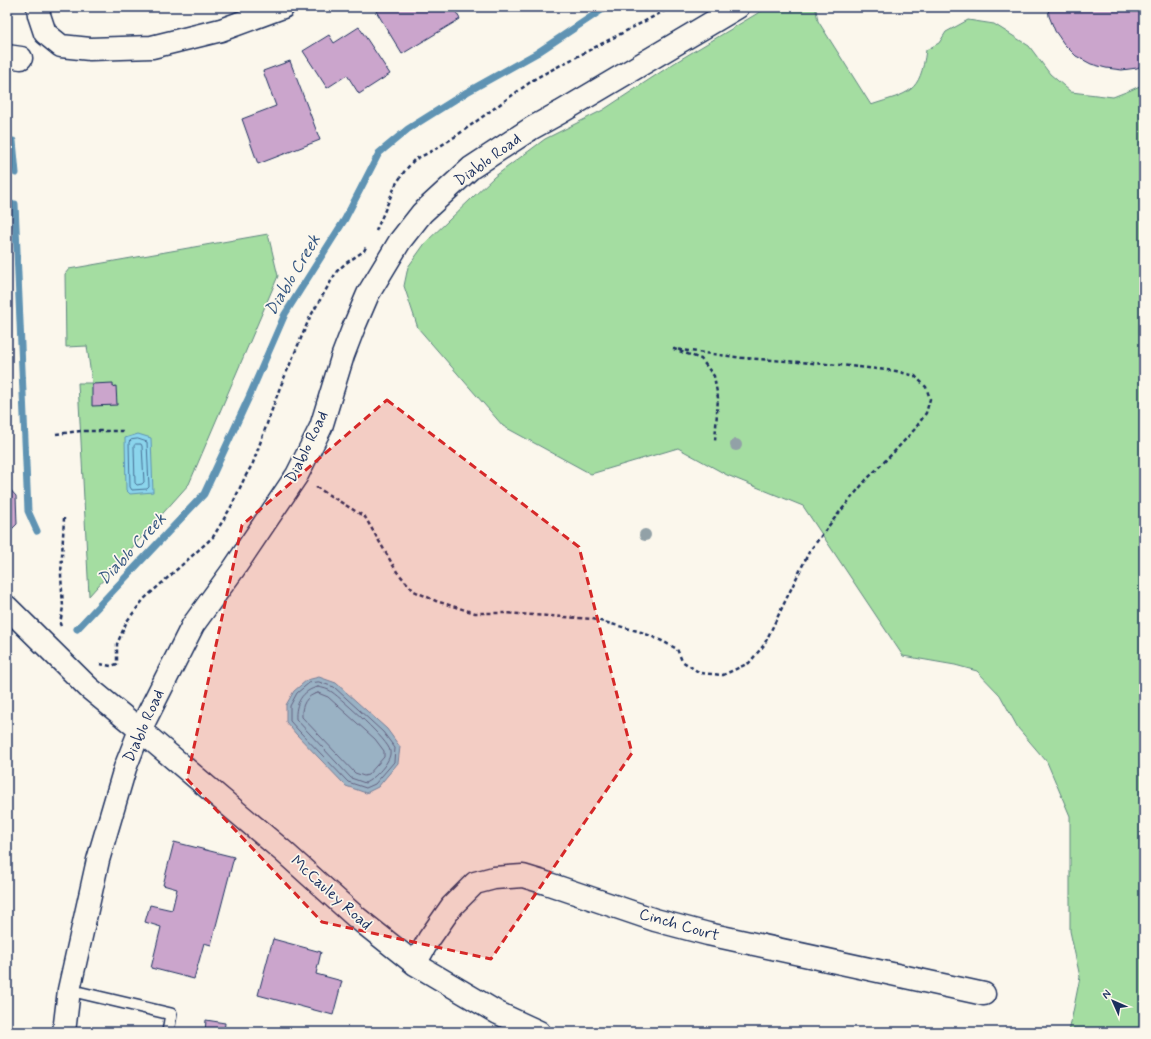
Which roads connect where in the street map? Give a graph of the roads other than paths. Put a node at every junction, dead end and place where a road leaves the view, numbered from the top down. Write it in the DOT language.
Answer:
graph roads {
  1 [pos="283,7"];
  2 [pos="738,7"];
  3 [pos="39,11"];
  4 [pos="7,607"];
  5 [pos="140,730"];
  6 [pos="415,964"];
  7 [pos="69,990"];
  8 [pos="984,994"];
  9 [pos="536,1031"];
  10 [pos="64,1032"];
  11 [pos="168,1032"];
  1 -- 3 [label="street"];
  2 -- 5 [label="street, Diablo Road"];
  4 -- 5 [label="street, McCauley Road"];
  5 -- 6 [label="street, McCauley Road"];
  5 -- 7 [label="street, Diablo Road"];
  6 -- 8 [label="street, Cinch Court"];
  6 -- 9 [label="street, McCauley Road"];
  7 -- 10 [label="street, Diablo Road"];
  7 -- 11 [label="lane"];
}
